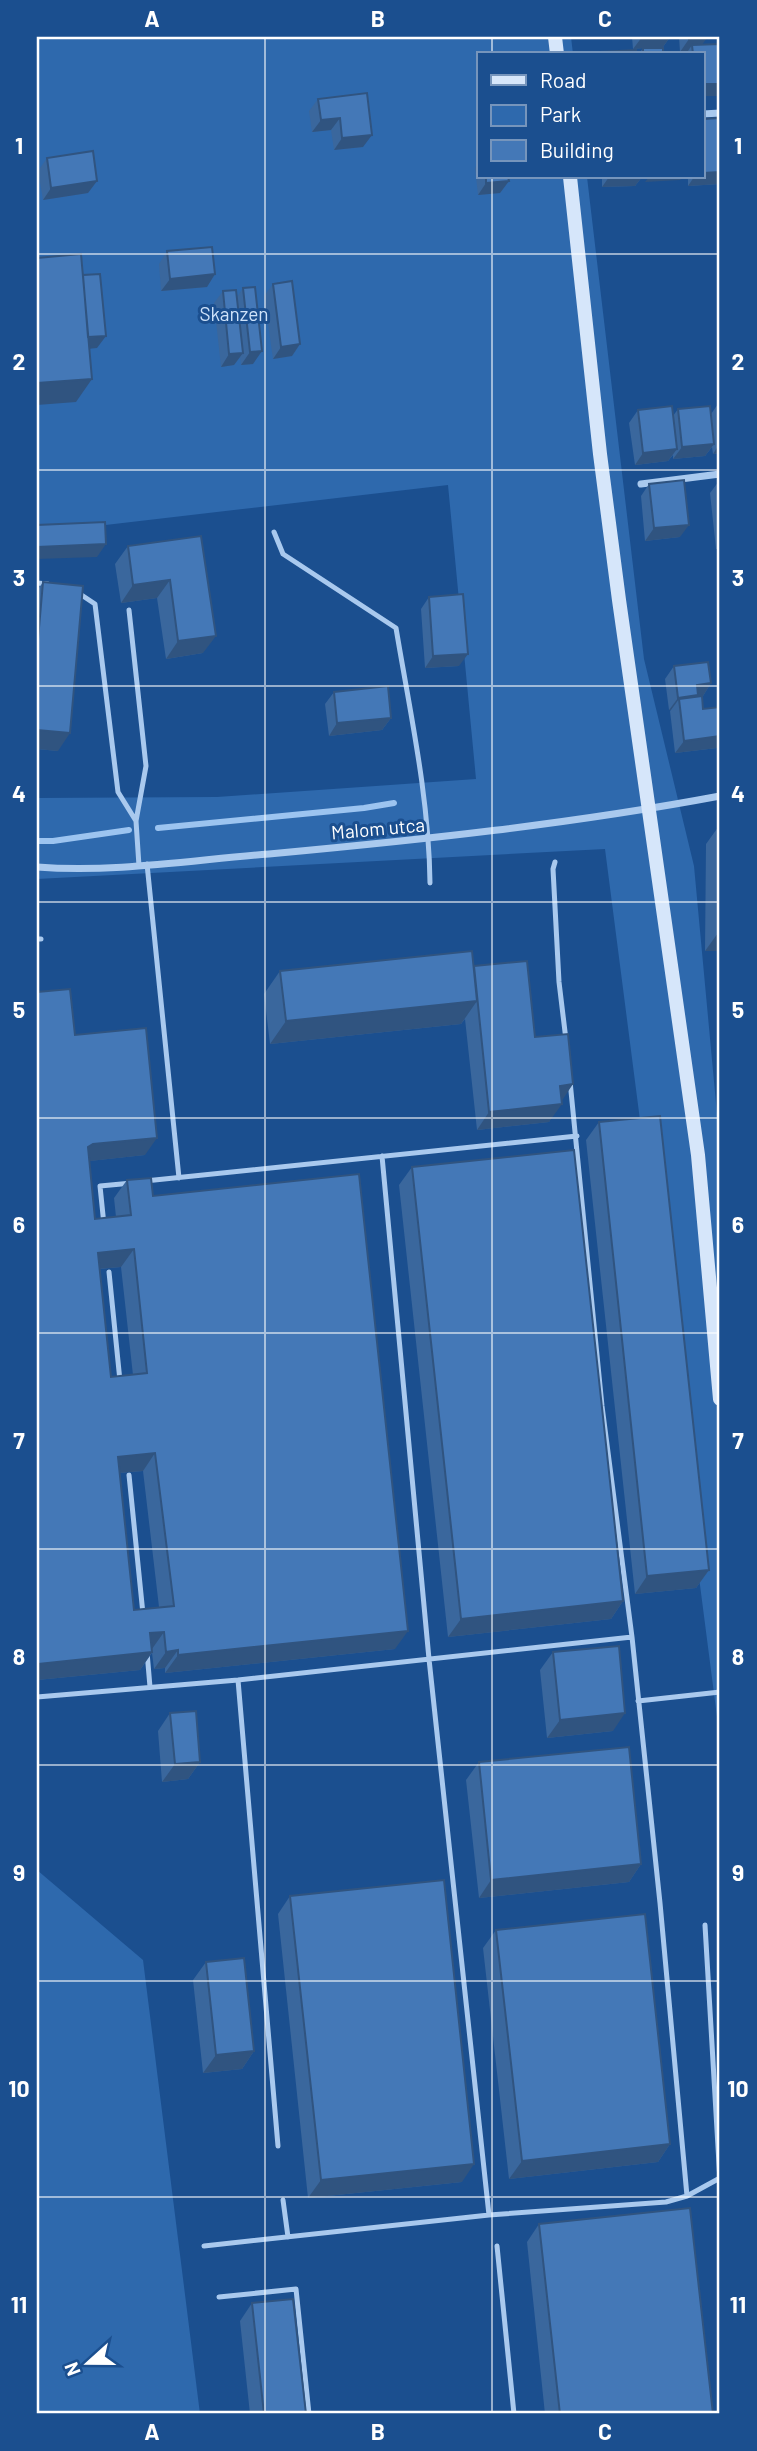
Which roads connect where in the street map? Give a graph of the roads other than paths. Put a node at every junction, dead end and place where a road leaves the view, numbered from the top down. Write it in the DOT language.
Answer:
graph roads {
  1 [pos="570,178"];
  2 [pos="720,474"];
  3 [pos="641,484"];
  4 [pos="274,532"];
  5 [pos="37,583"];
  6 [pos="57,584"];
  7 [pos="66,585"];
  8 [pos="129,610"];
  9 [pos="720,796"];
  10 [pos="650,808"];
  11 [pos="136,821"];
  12 [pos="429,840"];
  13 [pos="555,862"];
  14 [pos="143,865"];
  15 [pos="37,867"];
  16 [pos="430,883"];
  17 [pos="566,1046"];
  18 [pos="569,1072"];
  19 [pos="577,1136"];
  20 [pos="382,1156"];
  21 [pos="179,1178"];
  22 [pos="105,1231"];
  23 [pos="109,1272"];
  24 [pos="120,1388"];
  25 [pos="720,1399"];
  26 [pos="129,1475"];
  27 [pos="144,1624"];
  28 [pos="632,1637"];
  29 [pos="147,1651"];
  30 [pos="429,1659"];
  31 [pos="238,1680"];
  32 [pos="150,1687"];
  33 [pos="720,1692"];
  34 [pos="37,1697"];
  35 [pos="638,1701"];
  36 [pos="705,1925"];
  37 [pos="278,2146"];
  38 [pos="720,2180"];
  39 [pos="687,2196"];
  40 [pos="283,2200"];
  41 [pos="489,2215"];
  42 [pos="288,2237"];
  43 [pos="204,2246"];
  44 [pos="497,2246"];
  45 [pos="219,2297"];
  46 [pos="309,2414"];
  47 [pos="514,2414"];
  1 -- 10 [label="street"];
  2 -- 3 [label="street"];
  4 -- 12 [label="lane"];
  5 -- 6 [label="lane"];
  7 -- 11 [label="lane"];
  8 -- 11 [label="lane"];
  9 -- 10 [label="street, Malom utca"];
  10 -- 12 [label="street, Malom utca"];
  10 -- 25 [label="street"];
  11 -- 14 [label="lane"];
  12 -- 14 [label="street, Malom utca"];
  12 -- 16 [label="lane"];
  13 -- 17 [label="lane"];
  14 -- 15 [label="street, Malom utca"];
  14 -- 21 [label="lane"];
  18 -- 19 [label="lane"];
  19 -- 20 [label="lane"];
  19 -- 28 [label="lane"];
  20 -- 21 [label="lane"];
  20 -- 30 [label="lane"];
  21 -- 22 [label="lane"];
  23 -- 24 [label="lane"];
  26 -- 27 [label="lane"];
  28 -- 30 [label="lane"];
  28 -- 35 [label="lane"];
  29 -- 32 [label="lane"];
  30 -- 31 [label="lane"];
  30 -- 41 [label="lane"];
  31 -- 32 [label="lane"];
  31 -- 37 [label="lane"];
  32 -- 34 [label="lane"];
  33 -- 35 [label="lane"];
  35 -- 39 [label="lane"];
  36 -- 38 [label="lane"];
  38 -- 39 [label="lane"];
  39 -- 41 [label="lane"];
  40 -- 42 [label="lane"];
  41 -- 42 [label="lane"];
  42 -- 43 [label="lane"];
  44 -- 47 [label="lane"];
  45 -- 46 [label="lane"];
}
